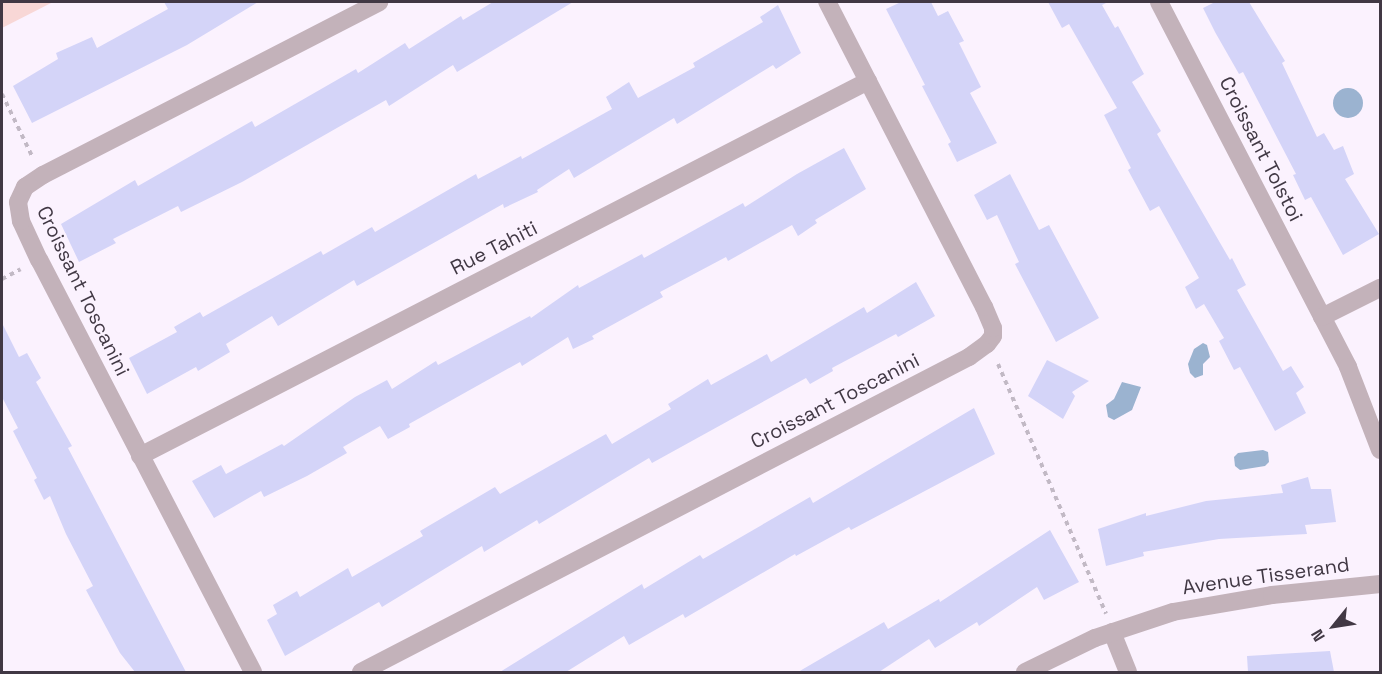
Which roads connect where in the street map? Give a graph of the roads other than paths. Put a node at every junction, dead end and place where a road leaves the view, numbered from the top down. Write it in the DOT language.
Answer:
graph roads {
  1 [pos="379,2"];
  2 [pos="827,2"];
  3 [pos="1159,2"];
  4 [pos="868,81"];
  5 [pos="1380,288"];
  6 [pos="1322,317"];
  7 [pos="1380,450"];
  8 [pos="140,456"];
  9 [pos="1380,584"];
  10 [pos="1112,632"];
  11 [pos="253,672"];
  12 [pos="361,672"];
  13 [pos="1025,672"];
  14 [pos="1128,672"];
  1 -- 8 [label="street, Croissant Toscanini"];
  2 -- 4 [label="street, Croissant Toscanini"];
  3 -- 6 [label="street, Croissant Tolstoi"];
  4 -- 8 [label="street, Rue Tahiti"];
  4 -- 12 [label="street, Croissant Toscanini"];
  5 -- 6 [label="street"];
  6 -- 7 [label="street, Croissant Tolstoi"];
  8 -- 11 [label="street, Croissant Toscanini"];
  9 -- 10 [label="street, Avenue Tisserand"];
  10 -- 13 [label="street, Avenue Tisserand"];
  10 -- 14 [label="street"];
}
